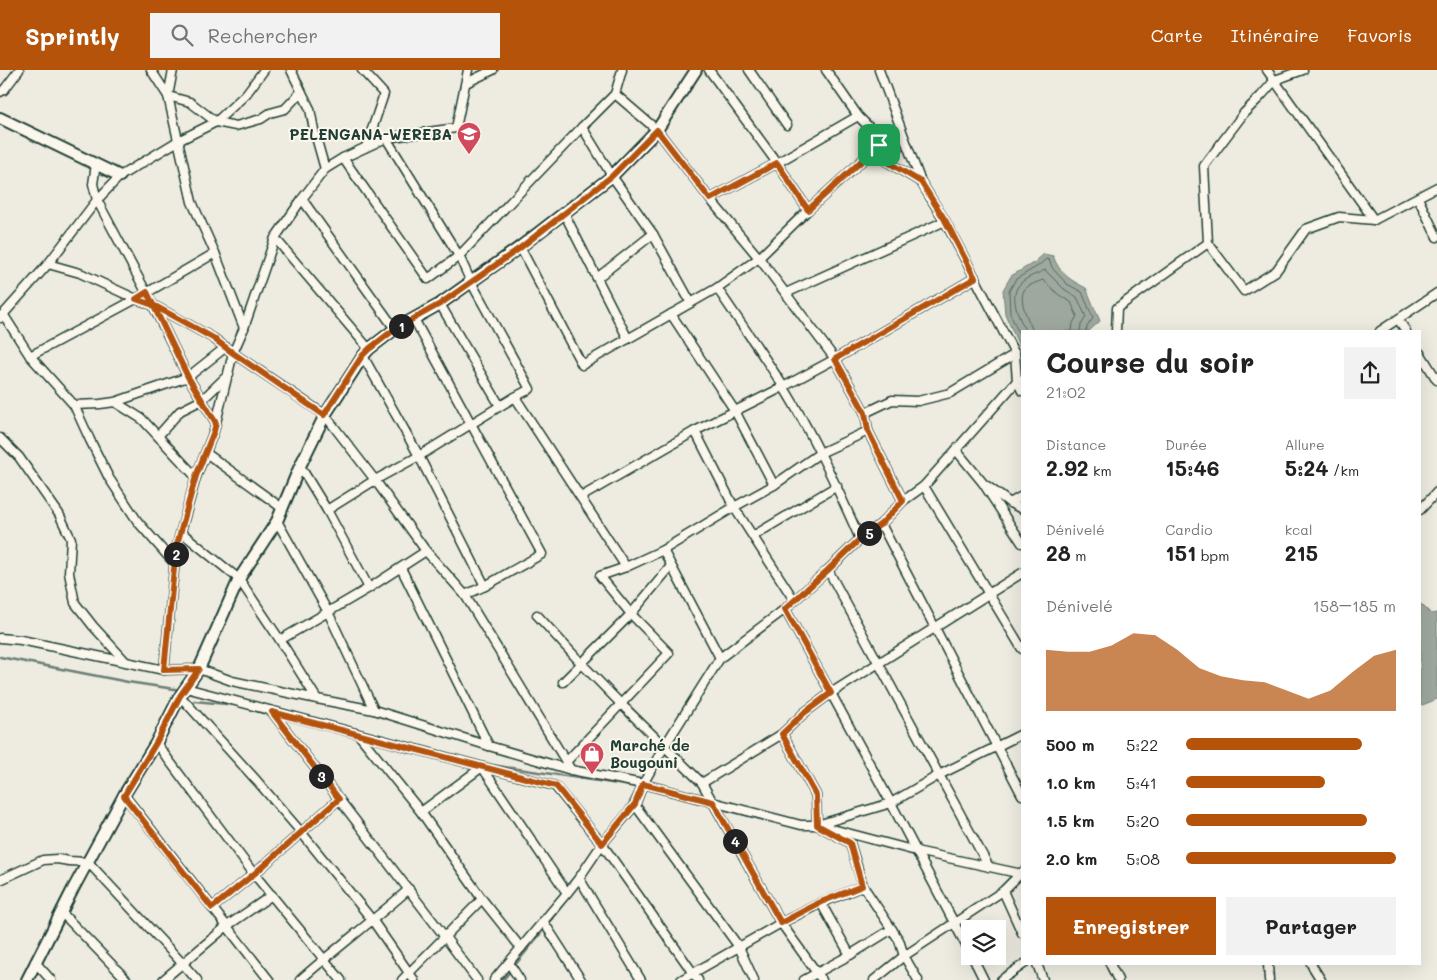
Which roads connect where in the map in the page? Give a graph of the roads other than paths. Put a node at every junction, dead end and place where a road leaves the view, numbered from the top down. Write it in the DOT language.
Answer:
graph roads {
  1 [pos="19,70"];
  2 [pos="151,70"];
  3 [pos="173,70"];
  4 [pos="264,70"];
  5 [pos="291,70"];
  6 [pos="362,70"];
  7 [pos="468,70"];
  8 [pos="493,70"];
  9 [pos="622,70"];
  10 [pos="696,70"];
  11 [pos="709,70"];
  12 [pos="749,70"];
  13 [pos="826,70"];
  14 [pos="879,70"];
  15 [pos="1267,70"];
  16 [pos="1303,70"];
  17 [pos="1275,80"];
  18 [pos="466,83"];
  19 [pos="0,92"];
  20 [pos="301,92"];
  21 [pos="615,94"];
  22 [pos="168,96"];
  23 [pos="858,116"];
  24 [pos="0,118"];
  25 [pos="216,122"];
  26 [pos="788,125"];
  27 [pos="582,127"];
  28 [pos="657,130"];
  29 [pos="386,138"];
  30 [pos="178,141"];
  31 [pos="879,145"];
  32 [pos="366,147"];
  33 [pos="343,158"];
  34 [pos="777,163"];
  35 [pos="96,164"];
  36 [pos="325,169"];
  37 [pos="120,176"];
  38 [pos="612,176"];
  39 [pos="921,182"];
  40 [pos="1437,187"];
  41 [pos="302,198"];
  42 [pos="1418,198"];
  43 [pos="710,199"];
  44 [pos="98,200"];
  45 [pos="808,210"];
  46 [pos="564,213"];
  47 [pos="945,220"];
  48 [pos="1374,220"];
  49 [pos="653,234"];
  50 [pos="1437,237"];
  51 [pos="275,238"];
  52 [pos="1208,243"];
  53 [pos="520,248"];
  54 [pos="214,253"];
  55 [pos="459,256"];
  56 [pos="759,258"];
  57 [pos="48,264"];
  58 [pos="597,278"];
  59 [pos="975,278"];
  60 [pos="471,282"];
  61 [pos="717,288"];
  62 [pos="147,292"];
  63 [pos="786,293"];
  64 [pos="1437,293"];
  65 [pos="136,299"];
  66 [pos="691,303"];
  67 [pos="440,304"];
  68 [pos="153,305"];
  69 [pos="671,314"];
  70 [pos="2,316"];
  71 [pos="1398,318"];
  72 [pos="414,319"];
  73 [pos="244,328"];
  74 [pos="395,329"];
  75 [pos="1116,330"];
  76 [pos="1381,330"];
  77 [pos="1405,330"];
  78 [pos="628,339"];
  79 [pos="226,347"];
  80 [pos="366,352"];
  81 [pos="233,353"];
  82 [pos="1015,354"];
  83 [pos="30,356"];
  84 [pos="835,359"];
  85 [pos="1423,365"];
  86 [pos="229,374"];
  87 [pos="188,377"];
  88 [pos="1020,380"];
  89 [pos="1437,380"];
  90 [pos="783,387"];
  91 [pos="515,397"];
  92 [pos="202,400"];
  93 [pos="115,402"];
  94 [pos="74,405"];
  95 [pos="500,406"];
  96 [pos="735,411"];
  97 [pos="865,413"];
  98 [pos="324,415"];
  99 [pos="216,423"];
  100 [pos="471,424"];
  101 [pos="695,431"];
  102 [pos="868,431"];
  103 [pos="158,436"];
  104 [pos="0,438"];
  105 [pos="956,450"];
  106 [pos="206,453"];
  107 [pos="820,453"];
  108 [pos="419,456"];
  109 [pos="300,466"];
  110 [pos="196,476"];
  111 [pos="375,480"];
  112 [pos="983,483"];
  113 [pos="774,484"];
  114 [pos="837,486"];
  115 [pos="924,486"];
  116 [pos="1437,492"];
  117 [pos="581,497"];
  118 [pos="1021,497"];
  119 [pos="903,501"];
  120 [pos="1010,503"];
  121 [pos="1422,505"];
  122 [pos="734,507"];
  123 [pos="282,508"];
  124 [pos="1021,508"];
  125 [pos="327,510"];
  126 [pos="276,521"];
  127 [pos="881,524"];
  128 [pos="180,532"];
  129 [pos="753,536"];
  130 [pos="860,539"];
  131 [pos="1021,541"];
  132 [pos="663,550"];
  133 [pos="426,551"];
  134 [pos="175,564"];
  135 [pos="671,566"];
  136 [pos="626,567"];
  137 [pos="401,568"];
  138 [pos="828,570"];
  139 [pos="1021,574"];
  140 [pos="239,579"];
  141 [pos="485,586"];
  142 [pos="369,588"];
  143 [pos="465,595"];
  144 [pos="989,595"];
  145 [pos="794,600"];
  146 [pos="785,609"];
  147 [pos="328,612"];
  148 [pos="631,614"];
  149 [pos="537,615"];
  150 [pos="935,628"];
  151 [pos="0,638"];
  152 [pos="280,640"];
  153 [pos="1021,647"];
  154 [pos="720,658"];
  155 [pos="126,662"];
  156 [pos="581,663"];
  157 [pos="878,663"];
  158 [pos="199,669"];
  159 [pos="164,670"];
  160 [pos="563,682"];
  161 [pos="183,692"];
  162 [pos="831,693"];
  163 [pos="317,699"];
  164 [pos="621,704"];
  165 [pos="374,710"];
  166 [pos="272,712"];
  167 [pos="782,734"];
  168 [pos="360,735"];
  169 [pos="1021,735"];
  170 [pos="156,743"];
  171 [pos="489,746"];
  172 [pos="664,747"];
  173 [pos="997,747"];
  174 [pos="566,762"];
  175 [pos="482,767"];
  176 [pos="571,770"];
  177 [pos="939,775"];
  178 [pos="702,783"];
  179 [pos="643,784"];
  180 [pos="1021,793"];
  181 [pos="124,796"];
  182 [pos="339,799"];
  183 [pos="713,802"];
  184 [pos="891,803"];
  185 [pos="635,804"];
  186 [pos="421,812"];
  187 [pos="817,825"];
  188 [pos="301,832"];
  189 [pos="602,844"];
  190 [pos="916,851"];
  191 [pos="88,862"];
  192 [pos="989,867"];
  193 [pos="1021,873"];
  194 [pos="254,874"];
  195 [pos="1021,874"];
  196 [pos="579,878"];
  197 [pos="0,880"];
  198 [pos="862,886"];
  199 [pos="409,889"];
  200 [pos="1003,891"];
  201 [pos="567,893"];
  202 [pos="272,895"];
  203 [pos="482,899"];
  204 [pos="821,902"];
  205 [pos="212,908"];
  206 [pos="61,912"];
  207 [pos="373,921"];
  208 [pos="543,921"];
  209 [pos="954,922"];
  210 [pos="781,923"];
  211 [pos="227,926"];
  212 [pos="892,929"];
  213 [pos="1021,931"];
  214 [pos="961,936"];
  215 [pos="445,937"];
  216 [pos="739,947"];
  217 [pos="521,948"];
  218 [pos="850,955"];
  219 [pos="904,956"];
  220 [pos="324,959"];
  221 [pos="35,962"];
  222 [pos="182,963"];
  223 [pos="509,963"];
  224 [pos="976,965"];
  225 [pos="1023,965"];
  226 [pos="1036,965"];
  227 [pos="1110,965"];
  228 [pos="1268,965"];
  229 [pos="1312,965"];
  230 [pos="694,972"];
  231 [pos="408,973"];
  232 [pos="820,976"];
  233 [pos="27,980"];
  234 [pos="51,980"];
  235 [pos="127,980"];
  236 [pos="163,980"];
  237 [pos="197,980"];
  238 [pos="269,980"];
  239 [pos="300,980"];
  240 [pos="341,980"];
  241 [pos="402,980"];
  242 [pos="414,980"];
  243 [pos="477,980"];
  244 [pos="494,980"];
  245 [pos="520,980"];
  246 [pos="582,980"];
  247 [pos="641,980"];
  248 [pos="681,980"];
  249 [pos="698,980"];
  250 [pos="754,980"];
  251 [pos="804,980"];
  252 [pos="874,980"];
  253 [pos="918,980"];
  254 [pos="984,980"];
  255 [pos="1001,980"];
  256 [pos="1043,980"];
  257 [pos="1118,980"];
  258 [pos="1270,980"];
  259 [pos="1321,980"];
  1 -- 19 [label="street"];
  2 -- 22 [label="street"];
  3 -- 22 [label="street"];
  4 -- 25 [label="street"];
  5 -- 20 [label="street"];
  6 -- 32 [label="street"];
  7 -- 18 [label="street"];
  8 -- 18 [label="street"];
  9 -- 21 [label="street"];
  10 -- 28 [label="street"];
  11 -- 34 [label="street"];
  12 -- 26 [label="street"];
  13 -- 23 [label="street"];
  14 -- 39 [label="street"];
  15 -- 17 [label="street"];
  16 -- 17 [label="street"];
  17 -- 48 [label="street"];
  17 -- 52 [label="street"];
  18 -- 29 [label="street"];
  20 -- 25 [label="street"];
  20 -- 36 [label="street"];
  21 -- 27 [label="street"];
  21 -- 28 [label="street"];
  22 -- 25 [label="street"];
  22 -- 30 [label="street"];
  23 -- 31 [label="street"];
  23 -- 34 [label="street"];
  24 -- 35 [label="street"];
  25 -- 30 [label="street"];
  27 -- 38 [label="street"];
  27 -- 55 [label="street"];
  28 -- 38 [label="street"];
  28 -- 43 [label="street"];
  29 -- 32 [label="street"];
  29 -- 55 [label="street"];
  30 -- 37 [label="street"];
  30 -- 54 [label="street"];
  31 -- 39 [label="street"];
  31 -- 45 [label="street"];
  32 -- 33 [label="street"];
  33 -- 36 [label="street"];
  33 -- 55 [label="street"];
  34 -- 43 [label="street"];
  34 -- 45 [label="street"];
  35 -- 37 [label="street"];
  35 -- 44 [label="street"];
  36 -- 41 [label="street"];
  37 -- 44 [label="street"];
  38 -- 46 [label="street"];
  38 -- 49 [label="street"];
  39 -- 47 [label="street"];
  40 -- 42 [label="street"];
  41 -- 51 [label="street"];
  41 -- 74 [label="street"];
  42 -- 48 [label="street"];
  42 -- 50 [label="street"];
  43 -- 56 [label="street"];
  44 -- 57 [label="street"];
  44 -- 62 [label="street"];
  45 -- 56 [label="street"];
  46 -- 53 [label="street"];
  46 -- 58 [label="street"];
  47 -- 59 [label="street"];
  47 -- 63 [label="street"];
  48 -- 52 [label="street"];
  49 -- 58 [label="street"];
  49 -- 66 [label="street"];
  51 -- 73 [label="street"];
  51 -- 80 [label="street"];
  52 -- 75 [label="street"];
  53 -- 60 [label="street"];
  53 -- 78 [label="street"];
  54 -- 62 [label="street"];
  54 -- 73 [label="street"];
  55 -- 60 [label="street"];
  56 -- 61 [label="street"];
  56 -- 63 [label="street"];
  57 -- 65 [label="street"];
  57 -- 70 [label="street"];
  58 -- 78 [label="street"];
  59 -- 82 [label="street"];
  59 -- 84 [label="street"];
  60 -- 67 [label="street"];
  60 -- 91 [label="street"];
  61 -- 66 [label="street"];
  61 -- 90 [label="street"];
  62 -- 65 [label="street"];
  62 -- 68 [label="street"];
  63 -- 84 [label="street"];
  64 -- 71 [label="street"];
  65 -- 68 [label="street"];
  65 -- 83 [label="street"];
  66 -- 69 [label="street"];
  67 -- 72 [label="street"];
  67 -- 95 [label="street"];
  68 -- 79 [label="street"];
  68 -- 87 [label="street"];
  69 -- 78 [label="street"];
  69 -- 96 [label="street"];
  70 -- 83 [label="street"];
  71 -- 76 [label="street"];
  71 -- 77 [label="street"];
  72 -- 74 [label="street"];
  72 -- 100 [label="street"];
  73 -- 81 [label="street"];
  74 -- 80 [label="street"];
  79 -- 81 [label="street"];
  79 -- 87 [label="street"];
  80 -- 98 [label="street"];
  80 -- 108 [label="street"];
  81 -- 86 [label="street"];
  81 -- 98 [label="street"];
  82 -- 88 [label="street"];
  82 -- 97 [label="street"];
  83 -- 94 [label="street"];
  84 -- 90 [label="street"];
  84 -- 97 [label="street"];
  85 -- 89 [label="street"];
  86 -- 92 [label="street"];
  86 -- 99 [label="street"];
  87 -- 92 [label="street"];
  87 -- 93 [label="street"];
  88 -- 105 [label="street"];
  90 -- 96 [label="street"];
  90 -- 107 [label="street"];
  91 -- 95 [label="street"];
  91 -- 117 [label="street"];
  92 -- 99 [label="street"];
  92 -- 103 [label="street"];
  93 -- 94 [label="street"];
  93 -- 103 [label="street"];
  94 -- 134 [label="street"];
  95 -- 100 [label="street"];
  96 -- 101 [label="street"];
  96 -- 113 [label="street"];
  97 -- 102 [label="street"];
  98 -- 109 [label="street"];
  98 -- 111 [label="street"];
  99 -- 106 [label="street"];
  100 -- 108 [label="street"];
  100 -- 141 [label="street"];
  101 -- 117 [label="street"];
  101 -- 122 [label="street"];
  102 -- 107 [label="street"];
  102 -- 119 [label="street"];
  103 -- 110 [label="street"];
  104 -- 155 [label="street"];
  105 -- 112 [label="street"];
  105 -- 115 [label="street"];
  106 -- 110 [label="street"];
  106 -- 123 [label="street"];
  107 -- 113 [label="street"];
  107 -- 114 [label="street"];
  108 -- 111 [label="street"];
  108 -- 141 [label="street"];
  109 -- 123 [label="street"];
  109 -- 125 [label="street"];
  110 -- 128 [label="street"];
  111 -- 125 [label="street"];
  111 -- 133 [label="street"];
  112 -- 120 [label="street"];
  112 -- 131 [label="street"];
  113 -- 122 [label="street"];
  114 -- 129 [label="street"];
  114 -- 130 [label="street"];
  115 -- 119 [label="street"];
  115 -- 144 [label="street"];
  116 -- 121 [label="street"];
  117 -- 136 [label="street"];
  118 -- 120 [label="street"];
  119 -- 127 [label="street"];
  120 -- 124 [label="street"];
  122 -- 129 [label="street"];
  122 -- 132 [label="street"];
  123 -- 126 [label="street"];
  125 -- 142 [label="street"];
  126 -- 140 [label="street"];
  126 -- 147 [label="street"];
  127 -- 130 [label="street"];
  127 -- 150 [label="street"];
  128 -- 134 [label="street"];
  128 -- 140 [label="street"];
  129 -- 145 [label="street"];
  130 -- 138 [label="street"];
  132 -- 135 [label="street"];
  132 -- 136 [label="street"];
  133 -- 137 [label="street"];
  133 -- 143 [label="street"];
  134 -- 159 [label="street"];
  135 -- 148 [label="street"];
  135 -- 154 [label="street"];
  136 -- 148 [label="street"];
  137 -- 142 [label="street"];
  137 -- 171 [label="street"];
  138 -- 145 [label="street"];
  138 -- 157 [label="street"];
  139 -- 144 [label="street"];
  140 -- 152 [label="street"];
  140 -- 158 [label="street"];
  141 -- 143 [label="street"];
  142 -- 147 [label="street"];
  143 -- 174 [label="street"];
  144 -- 150 [label="street"];
  144 -- 153 [label="street"];
  145 -- 146 [label="street"];
  146 -- 154 [label="street"];
  146 -- 162 [label="street"];
  147 -- 152 [label="street"];
  147 -- 165 [label="street"];
  148 -- 156 [label="street"];
  148 -- 164 [label="street"];
  149 -- 156 [label="street"];
  150 -- 157 [label="street"];
  150 -- 173 [label="street"];
  151 -- 155 [label="street"];
  152 -- 163 [label="street"];
  154 -- 172 [label="street"];
  155 -- 159 [label="street"];
  156 -- 160 [label="street"];
  156 -- 164 [label="street"];
  157 -- 162 [label="street"];
  157 -- 177 [label="street"];
  158 -- 159 [label="street"];
  158 -- 161 [label="street"];
  158 -- 163 [label="street"];
  161 -- 166 [label="street"];
  161 -- 170 [label="street"];
  161 -- 188 [label="street"];
  162 -- 167 [label="street"];
  162 -- 184 [label="street"];
  163 -- 165 [label="street"];
  164 -- 172 [label="street"];
  164 -- 174 [label="street"];
  165 -- 171 [label="street"];
  166 -- 168 [label="street"];
  166 -- 182 [label="street"];
  167 -- 178 [label="street"];
  167 -- 187 [label="street"];
  168 -- 175 [label="street"];
  168 -- 186 [label="street"];
  169 -- 173 [label="street"];
  170 -- 181 [label="street"];
  170 -- 194 [label="street"];
  171 -- 176 [label="street"];
  172 -- 178 [label="street"];
  172 -- 179 [label="street"];
  173 -- 177 [label="street"];
  173 -- 180 [label="street"];
  174 -- 176 [label="street"];
  175 -- 186 [label="street"];
  175 -- 189 [label="street"];
  175 -- 201 [label="street"];
  176 -- 179 [label="street"];
  177 -- 184 [label="street"];
  177 -- 192 [label="street"];
  178 -- 183 [label="street"];
  179 -- 183 [label="street"];
  179 -- 185 [label="street"];
  181 -- 191 [label="street"];
  181 -- 205 [label="street"];
  182 -- 188 [label="street"];
  182 -- 199 [label="street"];
  183 -- 187 [label="street"];
  183 -- 210 [label="street"];
  184 -- 187 [label="street"];
  184 -- 190 [label="street"];
  185 -- 189 [label="street"];
  185 -- 216 [label="street"];
  186 -- 203 [label="street"];
  187 -- 190 [label="street"];
  187 -- 198 [label="street"];
  188 -- 194 [label="street"];
  188 -- 207 [label="street"];
  189 -- 196 [label="street"];
  189 -- 230 [label="street"];
  190 -- 192 [label="street"];
  190 -- 209 [label="street"];
  191 -- 197 [label="street"];
  191 -- 206 [label="street"];
  191 -- 222 [label="street"];
  192 -- 193 [label="street"];
  194 -- 202 [label="street"];
  194 -- 205 [label="street"];
  195 -- 200 [label="street"];
  196 -- 201 [label="street"];
  196 -- 247 [label="street"];
  198 -- 204 [label="street"];
  198 -- 212 [label="street"];
  199 -- 207 [label="street"];
  199 -- 215 [label="street"];
  200 -- 209 [label="street"];
  200 -- 213 [label="street"];
  201 -- 208 [label="street"];
  202 -- 211 [label="street"];
  202 -- 220 [label="street"];
  203 -- 215 [label="street"];
  203 -- 217 [label="street"];
  204 -- 210 [label="street"];
  204 -- 218 [label="street"];
  205 -- 211 [label="street"];
  206 -- 221 [label="street"];
  206 -- 235 [label="street"];
  207 -- 220 [label="street"];
  207 -- 231 [label="street"];
  208 -- 217 [label="street"];
  208 -- 246 [label="street"];
  209 -- 214 [label="street"];
  209 -- 219 [label="street"];
  210 -- 216 [label="street"];
  210 -- 232 [label="street"];
  211 -- 222 [label="street"];
  211 -- 238 [label="street"];
  212 -- 218 [label="street"];
  212 -- 219 [label="street"];
  215 -- 231 [label="street"];
  215 -- 243 [label="street"];
  216 -- 230 [label="street"];
  216 -- 250 [label="street"];
  217 -- 223 [label="street"];
  218 -- 232 [label="street"];
  219 -- 252 [label="street"];
  219 -- 253 [label="street"];
  220 -- 239 [label="street"];
  220 -- 240 [label="street"];
  221 -- 233 [label="street"];
  221 -- 234 [label="street"];
  222 -- 236 [label="street"];
  222 -- 237 [label="street"];
  223 -- 244 [label="street"];
  223 -- 245 [label="street"];
  224 -- 254 [label="street"];
  225 -- 255 [label="street"];
  226 -- 256 [label="street"];
  227 -- 257 [label="street"];
  228 -- 258 [label="street"];
  229 -- 259 [label="street"];
  230 -- 248 [label="street"];
  230 -- 249 [label="street"];
  231 -- 241 [label="street"];
  231 -- 242 [label="street"];
  232 -- 251 [label="street"];
}
